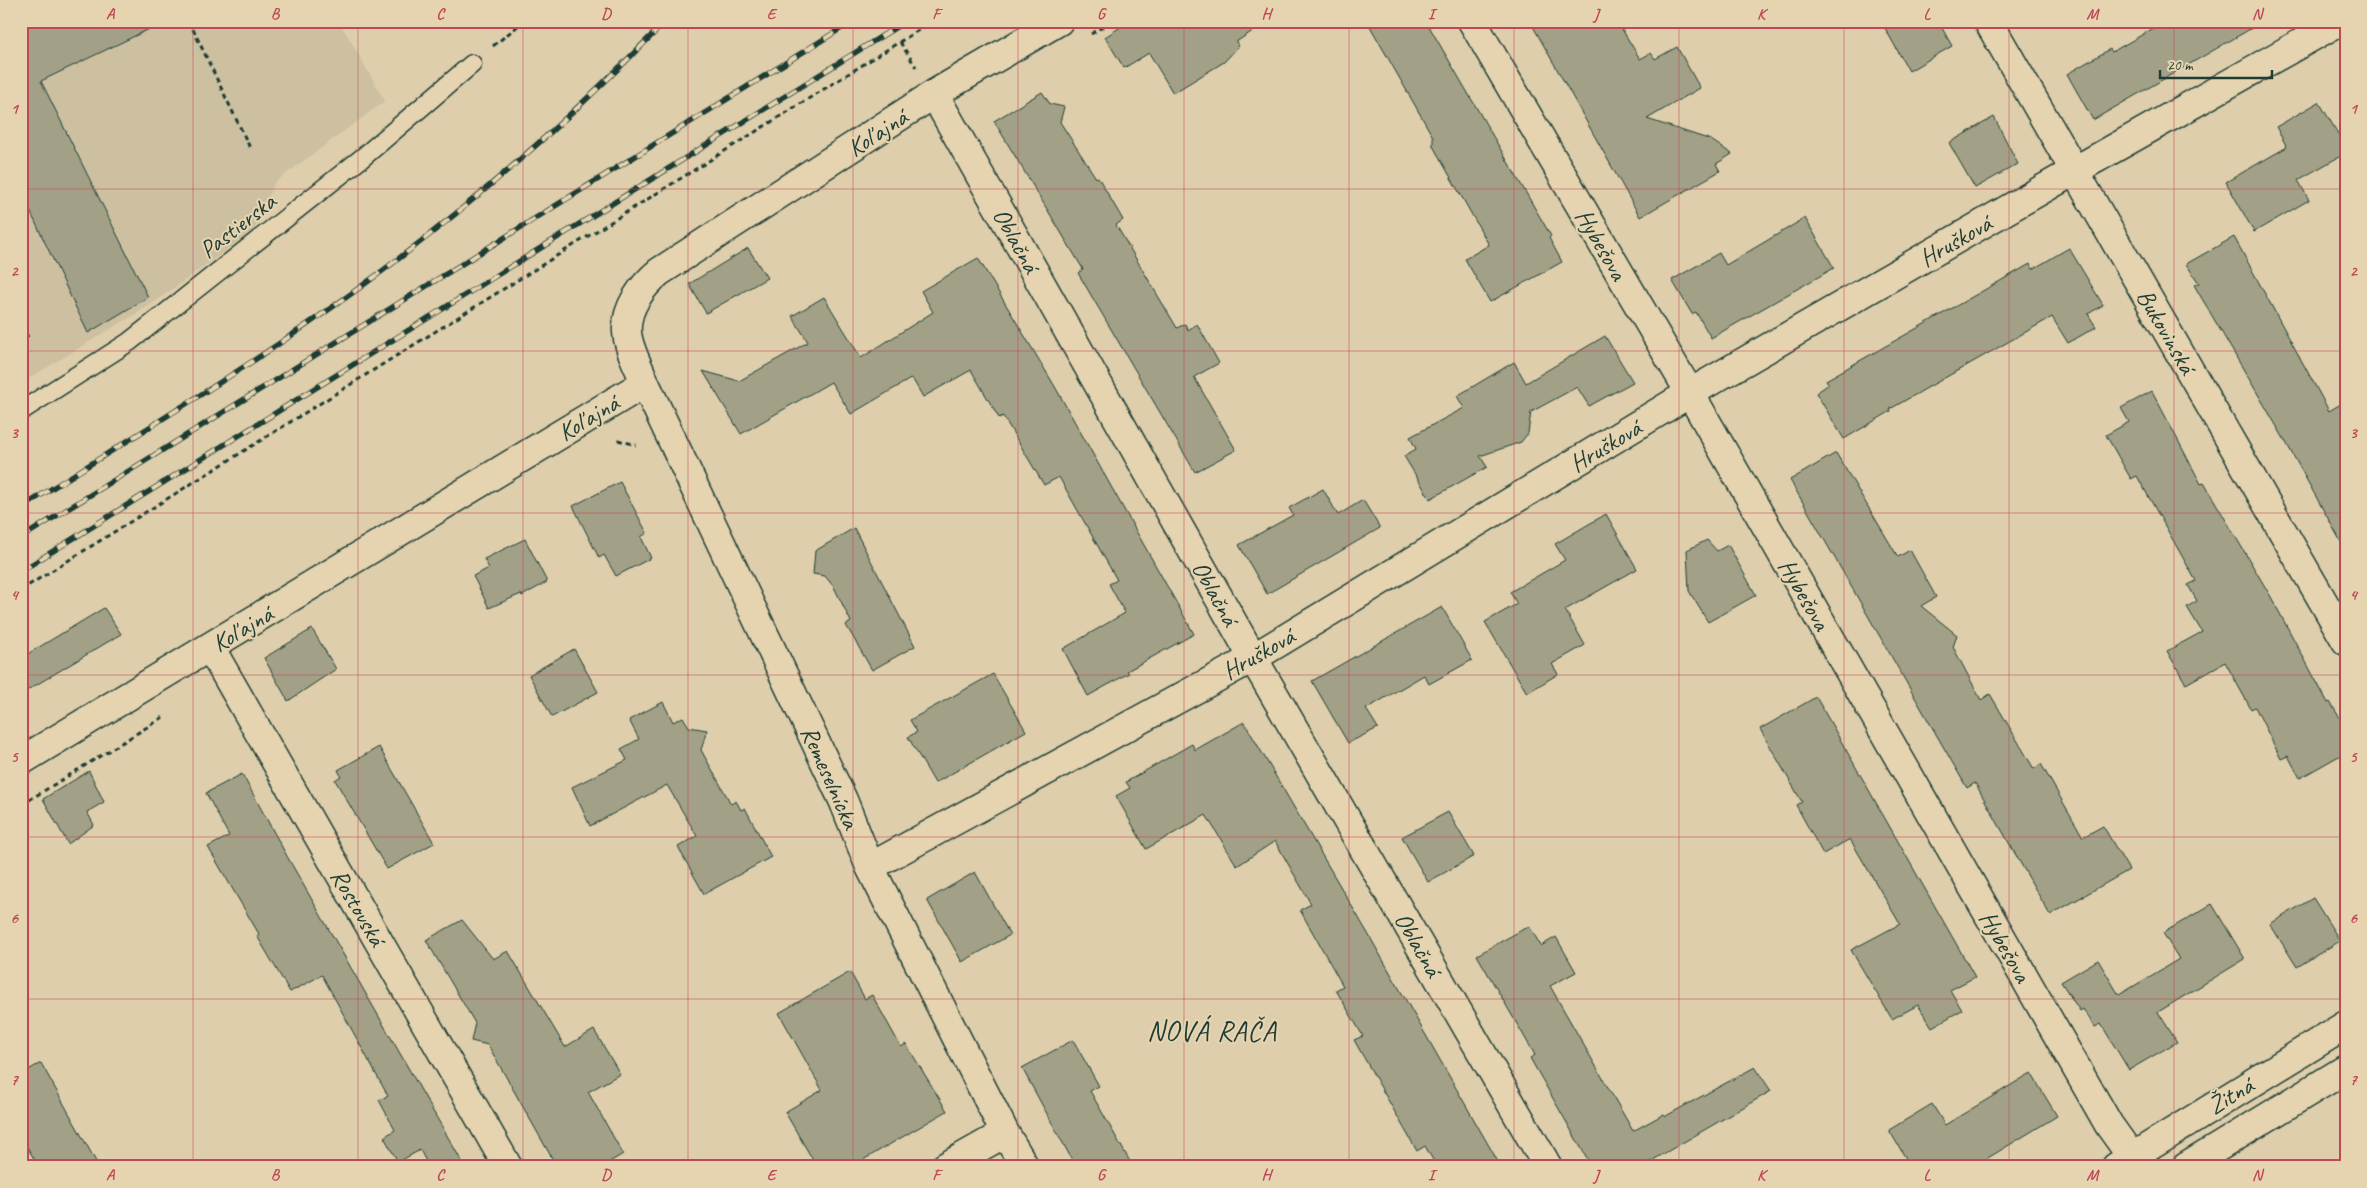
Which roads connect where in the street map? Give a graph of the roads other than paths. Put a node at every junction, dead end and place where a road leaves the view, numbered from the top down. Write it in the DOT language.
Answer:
graph roads {
  1 [pos="1059,21"];
  2 [pos="1472,21"];
  3 [pos="1988,21"];
  4 [pos="2340,21"];
  5 [pos="472,64"];
  6 [pos="934,94"];
  7 [pos="2074,171"];
  8 [pos="645,383"];
  9 [pos="1690,393"];
  10 [pos="21,411"];
  11 [pos="2346,641"];
  12 [pos="210,647"];
  13 [pos="1252,658"];
  14 [pos="21,761"];
  15 [pos="870,868"];
  16 [pos="2346,1025"];
  17 [pos="2346,1069"];
  18 [pos="1005,1133"];
  19 [pos="2128,1164"];
  20 [pos="508,1167"];
  21 [pos="945,1167"];
  22 [pos="1025,1167"];
  23 [pos="1548,1167"];
  24 [pos="2186,1167"];
  1 -- 6 [label="street, Koľajná"];
  2 -- 9 [label="street, Hybešova"];
  3 -- 7 [label="street, Bukovinská"];
  4 -- 7 [label="street, Hrušková"];
  5 -- 10 [label="lane, Pastierska"];
  6 -- 8 [label="street, Koľajná"];
  6 -- 13 [label="street, Oblačná"];
  7 -- 9 [label="street, Hrušková"];
  7 -- 11 [label="street, Bukovinská"];
  8 -- 12 [label="street, Koľajná"];
  8 -- 15 [label="street, Remeselnícka"];
  9 -- 13 [label="street, Hrušková"];
  9 -- 19 [label="street, Hybešova"];
  12 -- 14 [label="street, Koľajná"];
  12 -- 20 [label="street, Rostovská"];
  13 -- 15 [label="street, Hrušková"];
  13 -- 23 [label="street, Oblačná"];
  15 -- 18 [label="street, Remeselnícka"];
  16 -- 19 [label="street, Žitná"];
  17 -- 24 [label="street, Žitná"];
  18 -- 21 [label="street"];
  18 -- 22 [label="street, Remeselnícka"];
}
